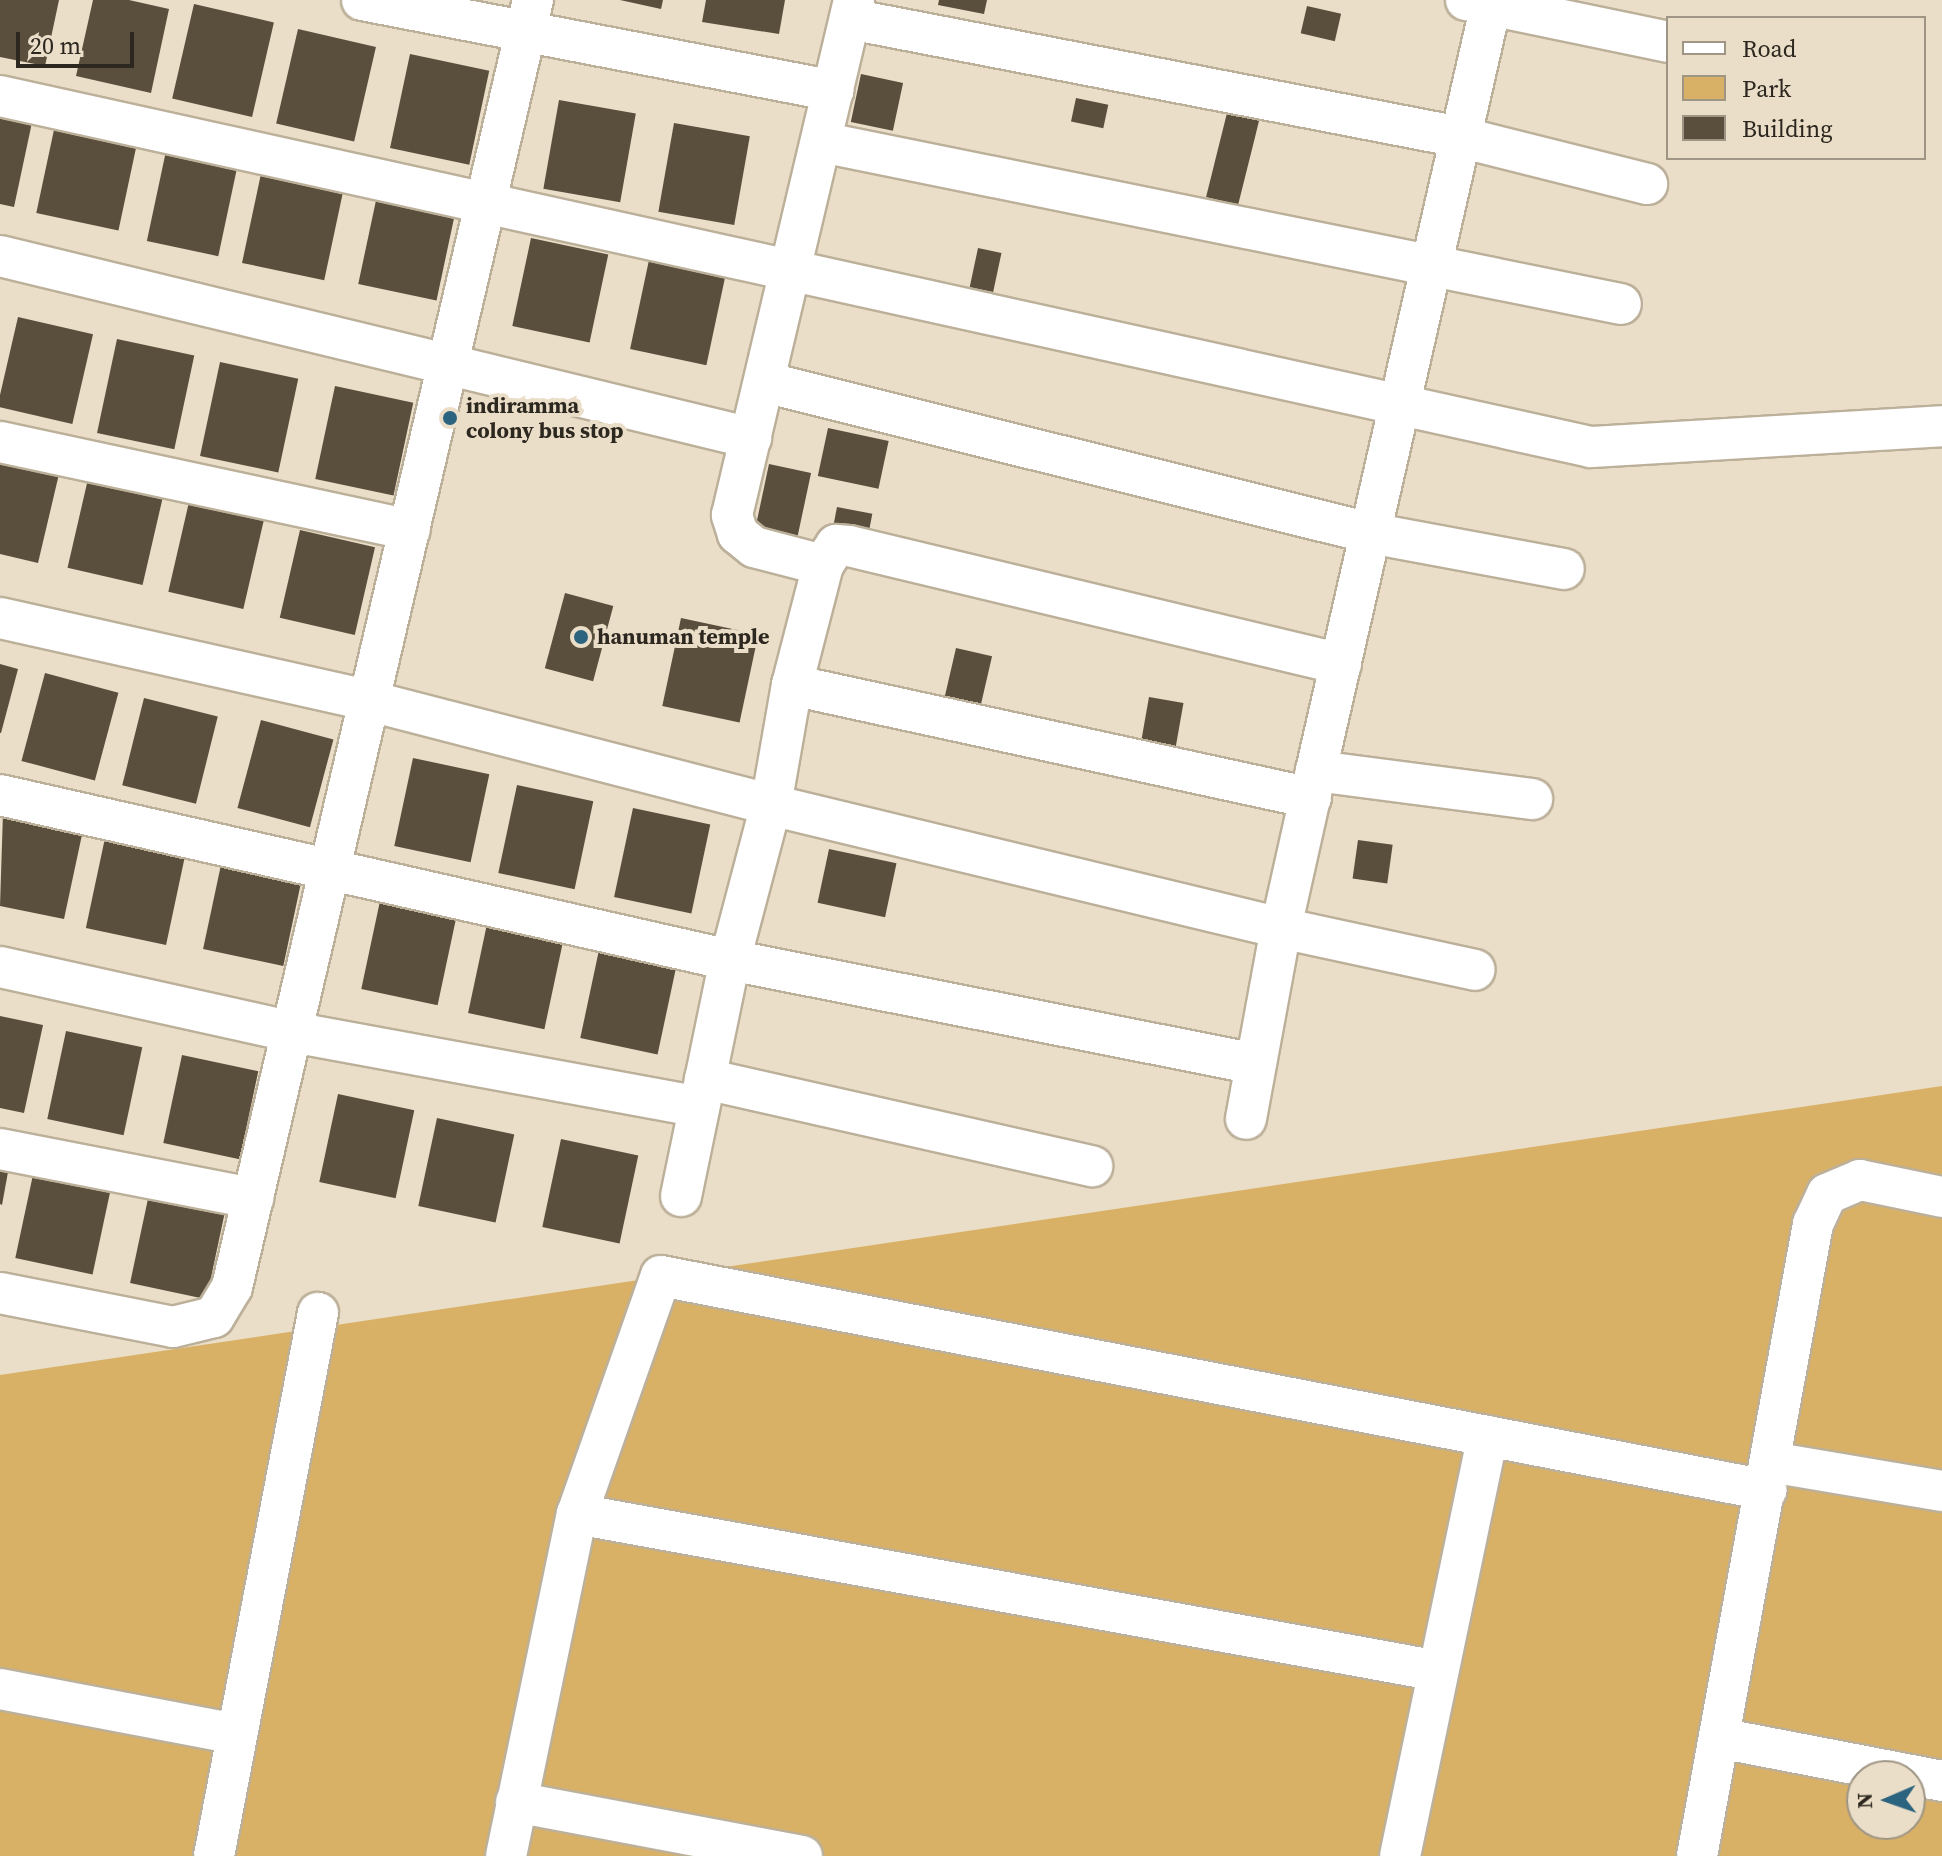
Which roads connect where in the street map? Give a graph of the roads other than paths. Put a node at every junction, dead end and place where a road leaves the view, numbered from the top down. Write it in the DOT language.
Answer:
graph roads {
  1 [pos="362,0"];
  2 [pos="1483,2"];
  3 [pos="852,10"];
  4 [pos="529,18"];
  5 [pos="1666,42"];
  6 [pos="833,91"];
  7 [pos="0,96"];
  8 [pos="1460,137"];
  9 [pos="821,142"];
  10 [pos="1647,184"];
  11 [pos="486,204"];
  12 [pos="0,256"];
  13 [pos="1430,268"];
  14 [pos="791,269"];
  15 [pos="1621,304"];
  16 [pos="449,362"];
  17 [pos="764,382"];
  18 [pos="1399,404"];
  19 [pos="1942,426"];
  20 [pos="751,438"];
  21 [pos="0,442"];
  22 [pos="410,530"];
  23 [pos="1370,533"];
  24 [pos="823,565"];
  25 [pos="1564,569"];
  26 [pos="0,618"];
  27 [pos="1341,664"];
  28 [pos="792,685"];
  29 [pos="370,701"];
  30 [pos="1313,785"];
  31 [pos="0,795"];
  32 [pos="1532,799"];
  33 [pos="771,805"];
  34 [pos="330,867"];
  35 [pos="1281,928"];
  36 [pos="730,960"];
  37 [pos="0,967"];
  38 [pos="1475,970"];
  39 [pos="292,1032"];
  40 [pos="1256,1064"];
  41 [pos="702,1093"];
  42 [pos="1246,1119"];
  43 [pos="0,1149"];
  44 [pos="1092,1166"];
  45 [pos="681,1196"];
  46 [pos="1942,1197"];
  47 [pos="253,1198"];
  48 [pos="0,1293"];
  49 [pos="318,1313"];
  50 [pos="1488,1436"];
  51 [pos="1769,1476"];
  52 [pos="1942,1491"];
  53 [pos="577,1514"];
  54 [pos="1438,1671"];
  55 [pos="0,1689"];
  56 [pos="237,1734"];
  57 [pos="1719,1738"];
  58 [pos="1942,1781"];
  59 [pos="516,1802"];
  60 [pos="214,1856"];
  61 [pos="506,1856"];
  62 [pos="802,1856"];
  63 [pos="1400,1856"];
  64 [pos="1697,1856"];
  1 -- 4 [label="street"];
  2 -- 5 [label="street"];
  2 -- 8 [label="street"];
  3 -- 6 [label="street"];
  3 -- 8 [label="street"];
  4 -- 6 [label="street"];
  4 -- 11 [label="street"];
  6 -- 9 [label="street"];
  7 -- 11 [label="street"];
  8 -- 10 [label="street"];
  8 -- 13 [label="street"];
  9 -- 13 [label="street"];
  9 -- 14 [label="street"];
  11 -- 14 [label="street"];
  11 -- 16 [label="street"];
  12 -- 16 [label="street"];
  13 -- 15 [label="street"];
  13 -- 18 [label="street"];
  14 -- 17 [label="street"];
  14 -- 18 [label="street"];
  16 -- 20 [label="street"];
  16 -- 22 [label="street"];
  17 -- 20 [label="street"];
  17 -- 23 [label="street"];
  18 -- 19 [label="street"];
  18 -- 23 [label="street"];
  20 -- 24 [label="street"];
  21 -- 22 [label="street"];
  22 -- 29 [label="street"];
  23 -- 25 [label="street"];
  23 -- 27 [label="street"];
  24 -- 27 [label="street"];
  24 -- 28 [label="street"];
  26 -- 29 [label="street"];
  27 -- 30 [label="street"];
  28 -- 30 [label="street"];
  28 -- 33 [label="street"];
  29 -- 33 [label="street"];
  29 -- 34 [label="street"];
  30 -- 32 [label="street"];
  30 -- 35 [label="street"];
  31 -- 34 [label="street"];
  33 -- 35 [label="street"];
  33 -- 36 [label="street"];
  34 -- 36 [label="street"];
  34 -- 39 [label="street"];
  35 -- 38 [label="street"];
  35 -- 40 [label="street"];
  36 -- 40 [label="street"];
  36 -- 41 [label="street"];
  37 -- 39 [label="street"];
  39 -- 41 [label="street"];
  39 -- 47 [label="street"];
  40 -- 42 [label="street"];
  41 -- 44 [label="street"];
  41 -- 45 [label="street"];
  43 -- 47 [label="street"];
  46 -- 51 [label="street"];
  47 -- 48 [label="street"];
  49 -- 56 [label="street"];
  50 -- 51 [label="street"];
  50 -- 53 [label="street"];
  50 -- 54 [label="street"];
  51 -- 52 [label="street"];
  51 -- 57 [label="street"];
  53 -- 54 [label="street"];
  53 -- 59 [label="street"];
  54 -- 63 [label="street"];
  55 -- 56 [label="street"];
  56 -- 60 [label="street"];
  57 -- 58 [label="street"];
  57 -- 64 [label="street"];
  59 -- 61 [label="street"];
  59 -- 62 [label="street"];
}
